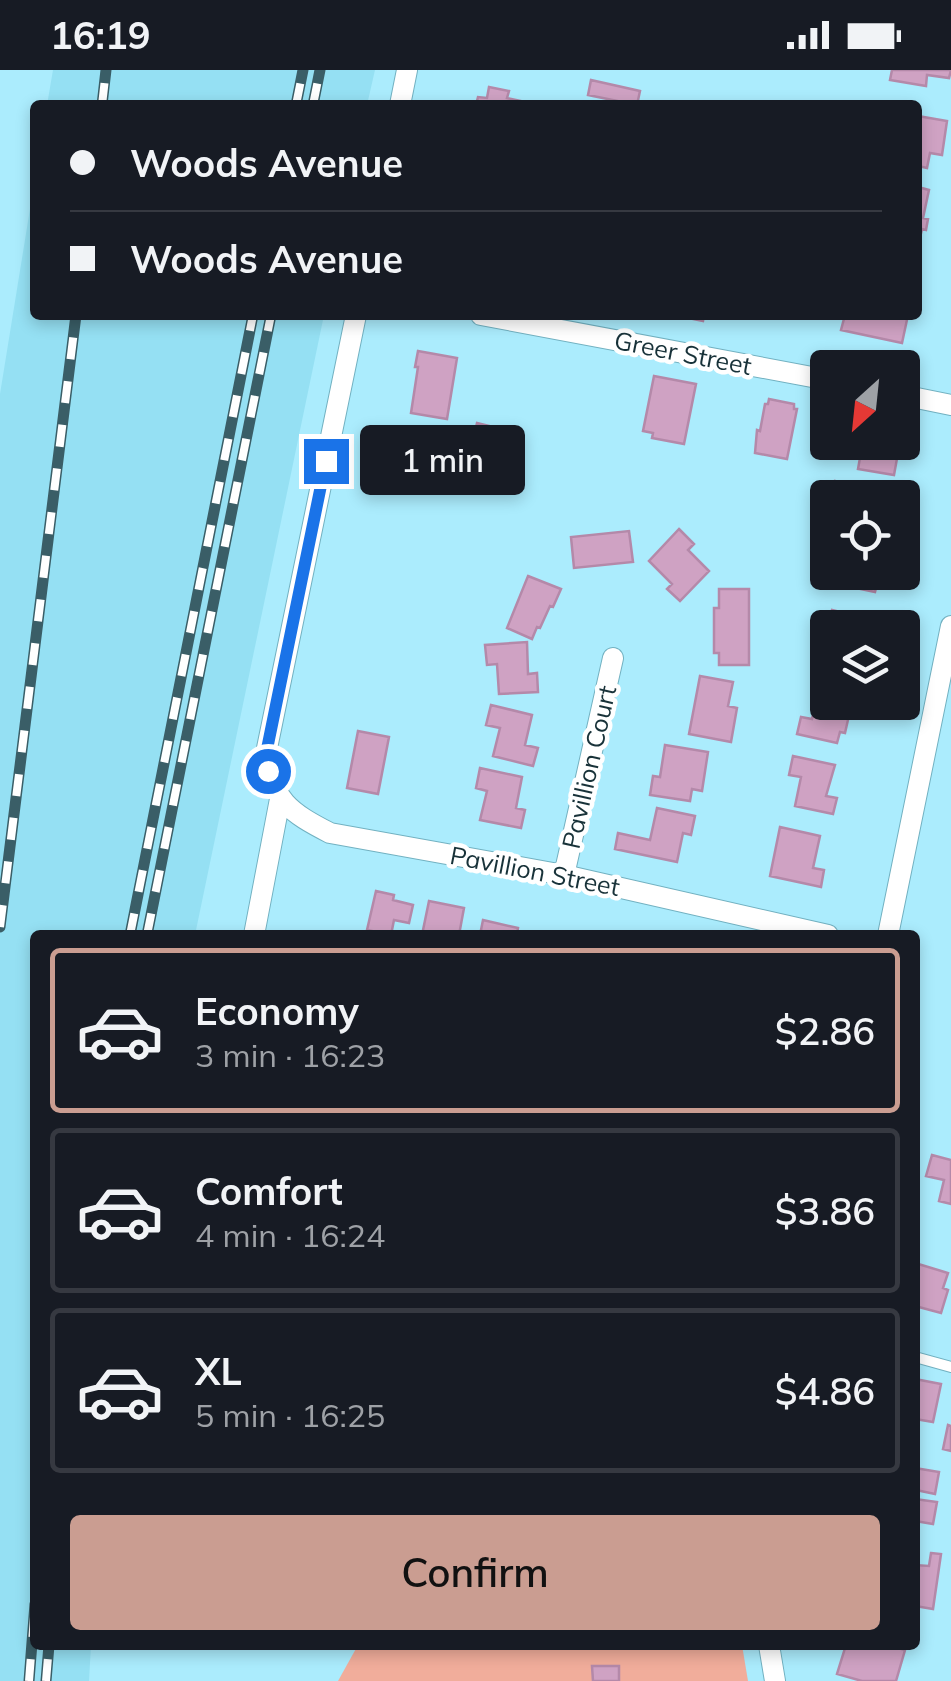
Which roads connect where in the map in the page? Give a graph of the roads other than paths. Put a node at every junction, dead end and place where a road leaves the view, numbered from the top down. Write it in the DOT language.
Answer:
graph roads {
  1 [pos="407,70"];
  2 [pos="401,100"];
  3 [pos="355,320"];
  4 [pos="507,320"];
  5 [pos="810,377"];
  6 [pos="920,399"];
  7 [pos="951,405"];
  8 [pos="951,626"];
  9 [pos="613,658"];
  10 [pos="280,799"];
  11 [pos="564,875"];
  12 [pos="255,930"];
  13 [pos="806,930"];
  14 [pos="889,930"];
  15 [pos="920,1358"];
  16 [pos="951,1367"];
  17 [pos="770,1650"];
  18 [pos="775,1681"];
  1 -- 2 [label="street"];
  3 -- 10 [label="street"];
  4 -- 5 [label="street, Greer Street"];
  6 -- 7 [label="street"];
  8 -- 14 [label="street"];
  9 -- 11 [label="street, Pavillion Court"];
  10 -- 11 [label="street, Pavillion Street"];
  10 -- 12 [label="street"];
  11 -- 13 [label="street, Pavillion Street"];
  15 -- 16 [label="lane"];
  17 -- 18 [label="street"];
}
